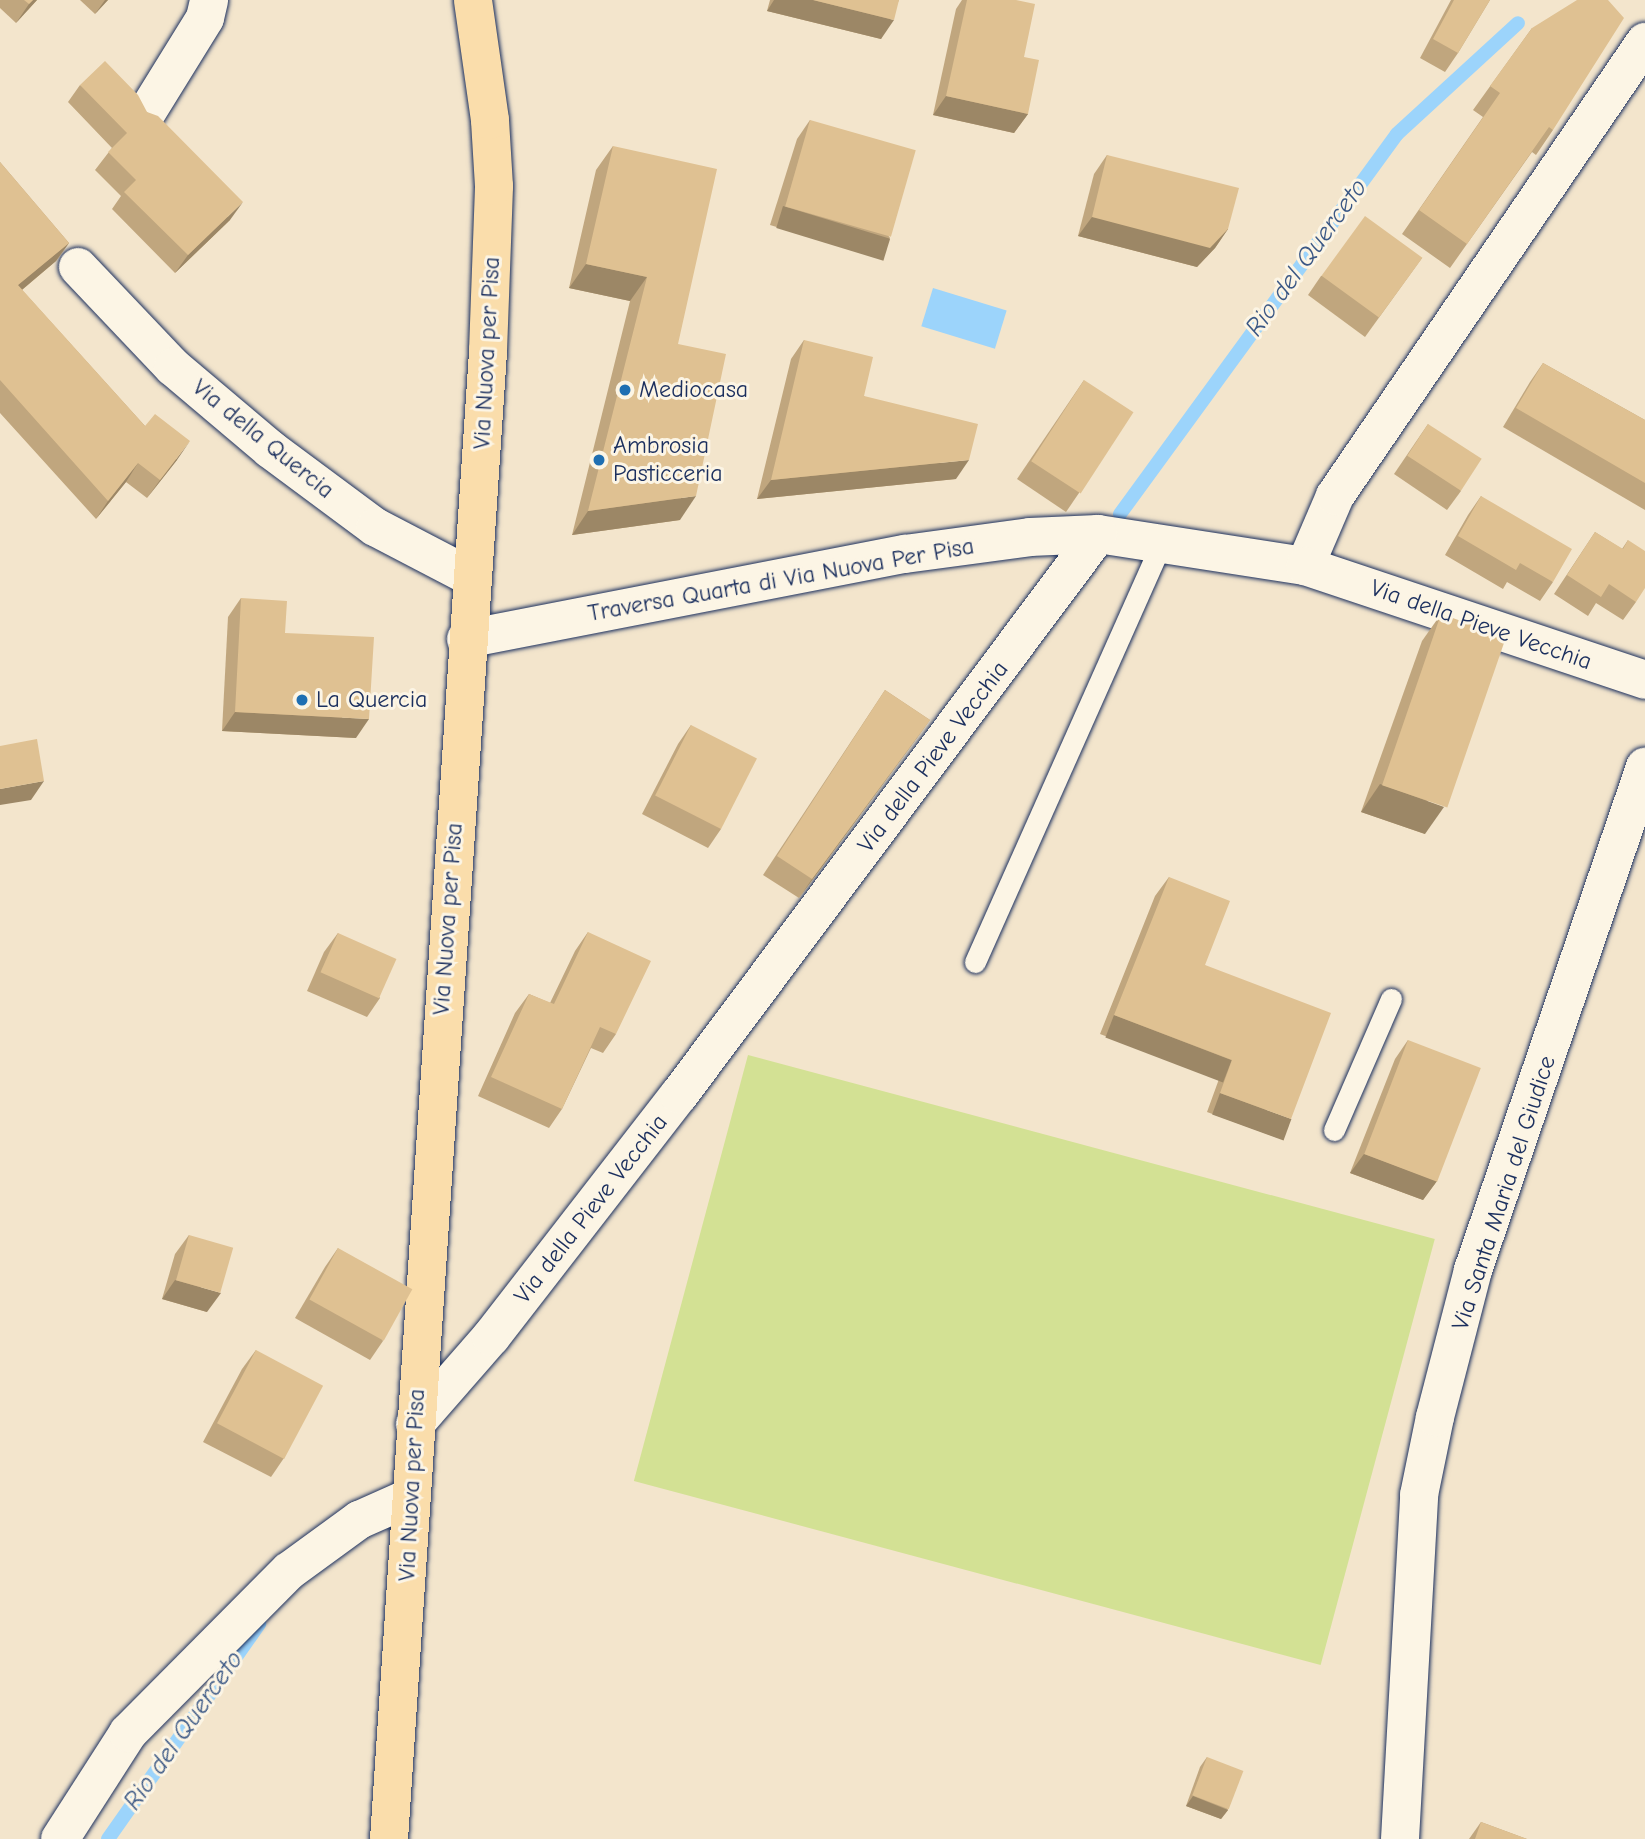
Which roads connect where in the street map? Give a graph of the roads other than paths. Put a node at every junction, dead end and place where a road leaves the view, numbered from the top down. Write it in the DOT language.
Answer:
graph roads {
  1 [pos="209,0"];
  2 [pos="472,0"];
  3 [pos="1645,42"];
  4 [pos="146,113"];
  5 [pos="78,267"];
  6 [pos="1098,534"];
  7 [pos="1161,544"];
  8 [pos="1305,566"];
  9 [pos="473,578"];
  10 [pos="466,639"];
  11 [pos="1645,680"];
  12 [pos="1645,767"];
  13 [pos="975,962"];
  14 [pos="1391,999"];
  15 [pos="1334,1130"];
  16 [pos="415,1424"];
  17 [pos="411,1497"];
  18 [pos="1398,1838"];
  19 [pos="60,1839"];
  20 [pos="389,1839"];
  1 -- 4 [label="street"];
  2 -- 9 [label="main road, Via Nuova per Pisa"];
  3 -- 8 [label="street"];
  5 -- 9 [label="street, Via della Quercia"];
  6 -- 7 [label="street, Via della Pieve Vecchia"];
  6 -- 10 [label="street, Traversa Quarta di Via Nuova Per Pisa"];
  6 -- 16 [label="street, Via della Pieve Vecchia"];
  7 -- 8 [label="street, Via della Pieve Vecchia"];
  7 -- 13 [label="lane"];
  8 -- 11 [label="street, Via della Pieve Vecchia"];
  9 -- 10 [label="main road, Via Nuova per Pisa"];
  10 -- 16 [label="main road, Via Nuova per Pisa"];
  12 -- 18 [label="street, Via Santa Maria del Giudice"];
  14 -- 15 [label="lane"];
  16 -- 17 [label="main road, Via Nuova per Pisa"];
  17 -- 19 [label="street"];
  17 -- 20 [label="main road, Via Nuova per Pisa"];
}
